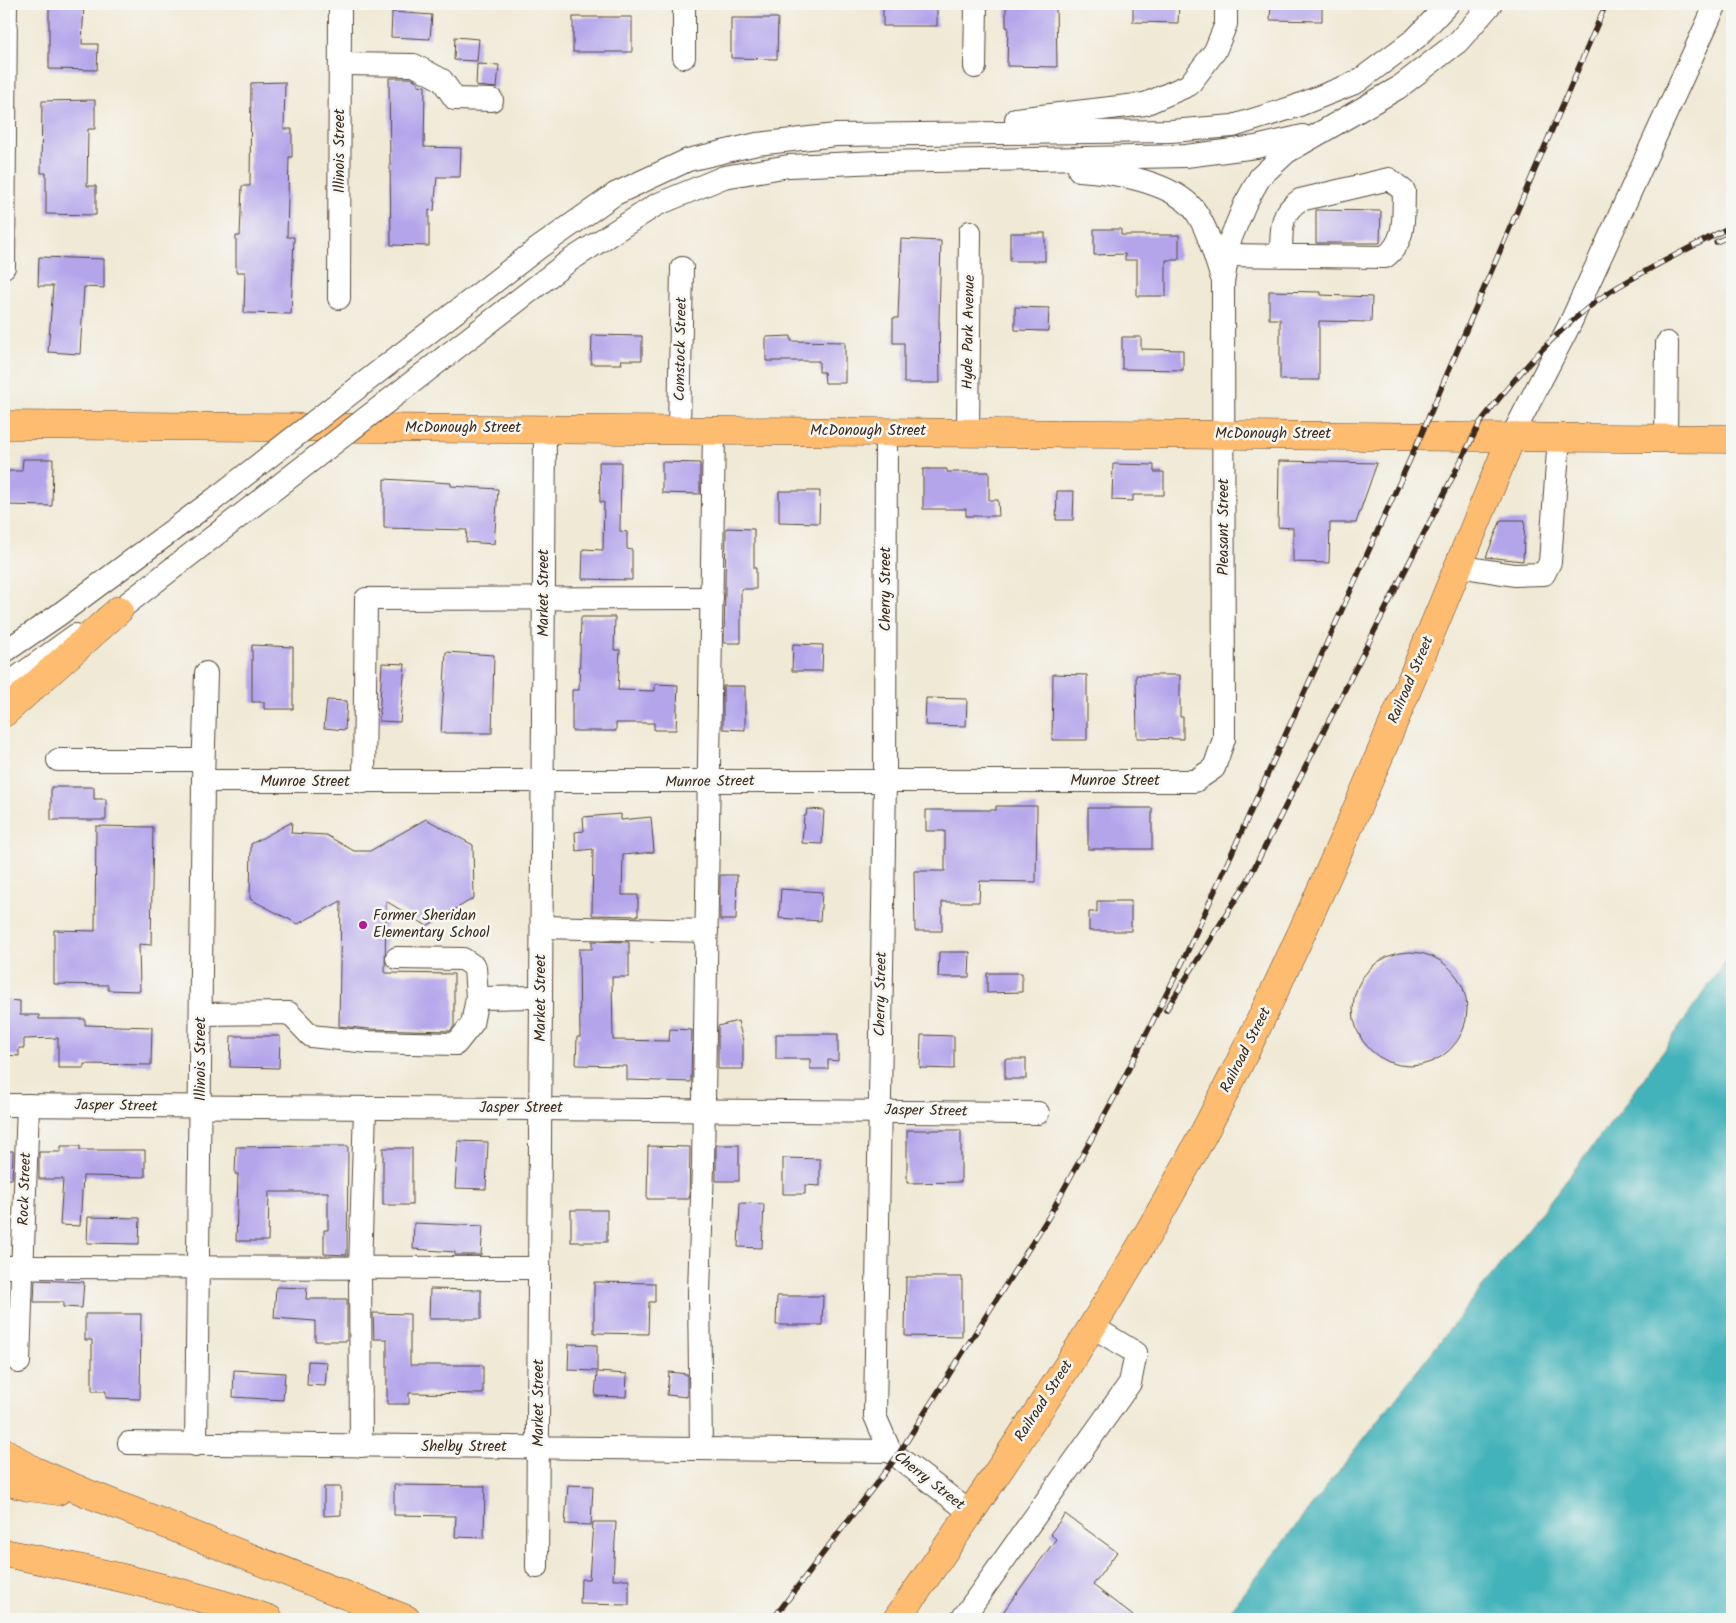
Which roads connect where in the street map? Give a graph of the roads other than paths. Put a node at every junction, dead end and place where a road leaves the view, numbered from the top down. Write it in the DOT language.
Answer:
graph roads {
  1 [pos="6,4"];
  2 [pos="340,4"];
  3 [pos="684,4"];
  4 [pos="976,4"];
  5 [pos="1448,4"];
  6 [pos="1491,4"];
  7 [pos="1716,4"];
  8 [pos="1226,14"];
  9 [pos="684,57"];
  10 [pos="340,64"];
  11 [pos="975,67"];
  12 [pos="492,100"];
  13 [pos="1319,132"];
  14 [pos="836,135"];
  15 [pos="956,160"];
  16 [pos="970,232"];
  17 [pos="4,247"];
  18 [pos="1227,255"];
  19 [pos="1281,256"];
  20 [pos="4,267"];
  21 [pos="682,268"];
  22 [pos="1224,284"];
  23 [pos="339,298"];
  24 [pos="1667,343"];
  25 [pos="4,425"];
  26 [pos="545,429"];
  27 [pos="679,430"];
  28 [pos="714,430"];
  29 [pos="886,432"];
  30 [pos="968,432"];
  31 [pos="1224,434"];
  32 [pos="1512,436"];
  33 [pos="1560,437"];
  34 [pos="1666,439"];
  35 [pos="1732,439"];
  36 [pos="1458,566"];
  37 [pos="712,598"];
  38 [pos="544,599"];
  39 [pos="120,610"];
  40 [pos="4,652"];
  41 [pos="206,673"];
  42 [pos="4,688"];
  43 [pos="4,713"];
  44 [pos="58,760"];
  45 [pos="1214,768"];
  46 [pos="203,771"];
  47 [pos="886,780"];
  48 [pos="364,782"];
  49 [pos="710,782"];
  50 [pos="543,784"];
  51 [pos="542,927"];
  52 [pos="707,931"];
  53 [pos="396,958"];
  54 [pos="541,997"];
  55 [pos="477,998"];
  56 [pos="201,1014"];
  57 [pos="4,1105"];
  58 [pos="28,1105"];
  59 [pos="200,1108"];
  60 [pos="366,1108"];
  61 [pos="540,1108"];
  62 [pos="703,1109"];
  63 [pos="878,1110"];
  64 [pos="1038,1113"];
  65 [pos="13,1267"];
  66 [pos="198,1268"];
  67 [pos="360,1268"];
  68 [pos="540,1268"];
  69 [pos="1093,1327"];
  70 [pos="19,1362"];
  71 [pos="129,1442"];
  72 [pos="196,1445"];
  73 [pos="362,1446"];
  74 [pos="538,1448"];
  75 [pos="701,1449"];
  76 [pos="890,1451"];
  77 [pos="4,1452"];
  78 [pos="4,1481"];
  79 [pos="89,1494"];
  80 [pos="971,1513"];
  81 [pos="4,1553"];
  82 [pos="537,1567"];
  83 [pos="269,1619"];
  84 [pos="406,1619"];
  85 [pos="897,1619"];
  86 [pos="962,1619"];
  1 -- 17 [label="street"];
  2 -- 10 [label="street, Illinois Street"];
  3 -- 9 [label="street"];
  4 -- 11 [label="street"];
  5 -- 14 [label="street"];
  6 -- 13 [label="street"];
  7 -- 32 [label="street"];
  8 -- 14 [label="street"];
  10 -- 12 [label="street"];
  10 -- 23 [label="street, Illinois Street"];
  13 -- 15 [label="street"];
  13 -- 18 [label="street"];
  14 -- 40 [label="street, bridge"];
  15 -- 22 [label="street"];
  15 -- 39 [label="street, bridge"];
  16 -- 30 [label="street, Hyde Park Avenue"];
  17 -- 20 [label="street"];
  18 -- 19 [label="street"];
  18 -- 22 [label="street"];
  19 -- 19 [label="street"];
  21 -- 27 [label="street, Comstock Street"];
  22 -- 31 [label="street, Pleasant Street"];
  24 -- 34 [label="street"];
  25 -- 26 [label="main road, McDonough Street"];
  26 -- 27 [label="main road, McDonough Street"];
  26 -- 38 [label="street, Market Street"];
  27 -- 28 [label="main road, McDonough Street"];
  28 -- 29 [label="main road, McDonough Street"];
  28 -- 37 [label="street"];
  29 -- 30 [label="main road, McDonough Street"];
  29 -- 47 [label="street, Cherry Street"];
  30 -- 31 [label="main road, McDonough Street"];
  31 -- 32 [label="main road, McDonough Street"];
  31 -- 45 [label="street, Pleasant Street"];
  32 -- 33 [label="main road, McDonough Street"];
  32 -- 36 [label="main road, Railroad Street"];
  33 -- 34 [label="main road, McDonough Street"];
  33 -- 36 [label="street"];
  34 -- 35 [label="main road, McDonough Street"];
  36 -- 69 [label="main road, Railroad Street"];
  37 -- 38 [label="street"];
  37 -- 49 [label="street"];
  38 -- 48 [label="street"];
  38 -- 50 [label="street, Market Street"];
  39 -- 42 [label="street"];
  39 -- 43 [label="main road"];
  41 -- 46 [label="street, Illinois Street"];
  44 -- 46 [label="street, Munroe Street"];
  45 -- 47 [label="street, Munroe Street"];
  46 -- 48 [label="street, Munroe Street"];
  46 -- 56 [label="street, Illinois Street"];
  47 -- 49 [label="street, Munroe Street"];
  47 -- 63 [label="street, Cherry Street"];
  48 -- 50 [label="street, Munroe Street"];
  49 -- 50 [label="street, Munroe Street"];
  49 -- 52 [label="street"];
  50 -- 51 [label="street, Market Street"];
  51 -- 52 [label="street"];
  51 -- 54 [label="street, Market Street"];
  52 -- 62 [label="street"];
  53 -- 55 [label="street"];
  54 -- 55 [label="street"];
  54 -- 61 [label="street, Market Street"];
  55 -- 56 [label="street"];
  56 -- 59 [label="street, Illinois Street"];
  57 -- 58 [label="street, Jasper Street"];
  58 -- 59 [label="street, Jasper Street"];
  58 -- 65 [label="street, Rock Street"];
  59 -- 60 [label="street, Jasper Street"];
  59 -- 66 [label="street, Illinois Street"];
  60 -- 61 [label="street, Jasper Street"];
  60 -- 67 [label="street"];
  61 -- 62 [label="street, Jasper Street"];
  61 -- 68 [label="street, Market Street"];
  62 -- 63 [label="street, Jasper Street"];
  62 -- 75 [label="street"];
  63 -- 64 [label="street, Jasper Street"];
  63 -- 76 [label="street, Cherry Street"];
  65 -- 66 [label="street"];
  65 -- 70 [label="street, Rock Street"];
  66 -- 67 [label="street"];
  66 -- 72 [label="street, Illinois Street"];
  67 -- 68 [label="street"];
  67 -- 73 [label="street"];
  68 -- 74 [label="street, Market Street"];
  69 -- 80 [label="main road, Railroad Street"];
  69 -- 86 [label="street"];
  71 -- 72 [label="street, Shelby Street"];
  72 -- 73 [label="street, Shelby Street"];
  73 -- 74 [label="street, Shelby Street"];
  74 -- 75 [label="street, Shelby Street"];
  74 -- 82 [label="street, Market Street"];
  75 -- 76 [label="street, Shelby Street"];
  76 -- 80 [label="street, Cherry Street"];
  77 -- 79 [label="main road"];
  78 -- 79 [label="main road"];
  79 -- 84 [label="main road"];
  80 -- 85 [label="main road, Railroad Street"];
  81 -- 83 [label="main road"];
}
